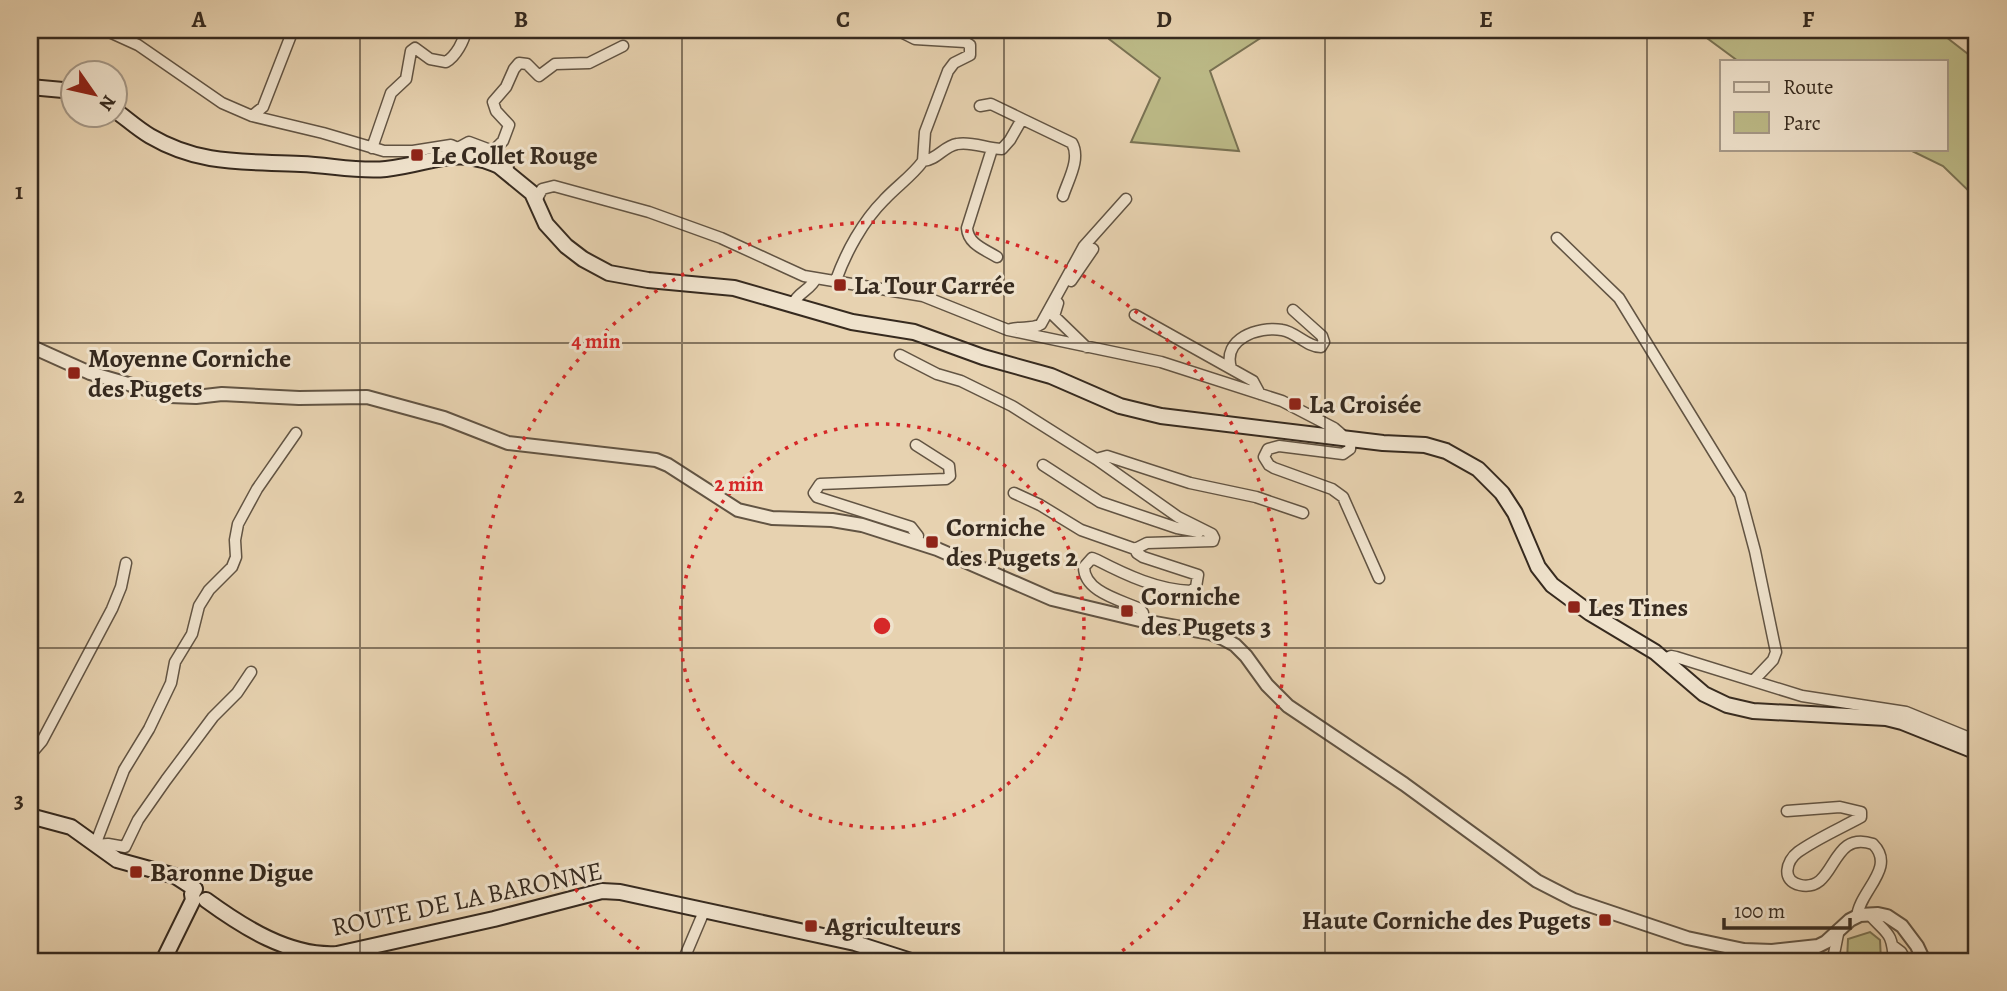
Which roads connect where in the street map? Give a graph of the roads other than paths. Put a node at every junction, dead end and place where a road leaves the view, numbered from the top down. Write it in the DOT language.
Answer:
graph roads {
  1 [pos="106,30"];
  2 [pos="293,30"];
  3 [pos="466,30"];
  4 [pos="897,30"];
  5 [pos="623,47"];
  6 [pos="30,87"];
  7 [pos="60,90"];
  8 [pos="980,106"];
  9 [pos="252,116"];
  10 [pos="1022,119"];
  11 [pos="130,122"];
  12 [pos="372,148"];
  13 [pos="992,149"];
  14 [pos="460,152"];
  15 [pos="923,161"];
  16 [pos="538,196"];
  17 [pos="1063,196"];
  18 [pos="1126,199"];
  19 [pos="1557,238"];
  20 [pos="1093,249"];
  21 [pos="997,257"];
  22 [pos="816,278"];
  23 [pos="836,280"];
  24 [pos="793,304"];
  25 [pos="1293,310"];
  26 [pos="1135,315"];
  27 [pos="1008,330"];
  28 [pos="30,346"];
  29 [pos="1087,347"];
  30 [pos="900,355"];
  31 [pos="1231,368"];
  32 [pos="1260,394"];
  33 [pos="296,433"];
  34 [pos="1347,439"];
  35 [pos="916,445"];
  36 [pos="1096,459"];
  37 [pos="1043,465"];
  38 [pos="1014,494"];
  39 [pos="1303,513"];
  40 [pos="1207,531"];
  41 [pos="918,543"];
  42 [pos="1135,549"];
  43 [pos="126,563"];
  44 [pos="1379,578"];
  45 [pos="1144,621"];
  46 [pos="1664,659"];
  47 [pos="251,671"];
  48 [pos="1754,680"];
  49 [pos="1977,741"];
  50 [pos="1977,751"];
  51 [pos="30,755"];
  52 [pos="1787,811"];
  53 [pos="30,816"];
  54 [pos="95,845"];
  55 [pos="198,898"];
  56 [pos="705,909"];
  57 [pos="1863,915"];
  58 [pos="1839,929"];
  59 [pos="1893,946"];
  60 [pos="163,961"];
  61 [pos="683,961"];
  62 [pos="911,961"];
  63 [pos="1829,961"];
  64 [pos="1894,961"];
  65 [pos="1906,961"];
  66 [pos="1924,961"];
  1 -- 9 [label="street"];
  2 -- 9 [label="street"];
  3 -- 12 [label="street"];
  4 -- 15 [label="street"];
  5 -- 14 [label="street"];
  6 -- 7 [label="main road"];
  8 -- 10 [label="street"];
  9 -- 12 [label="street"];
  10 -- 13 [label="street"];
  10 -- 17 [label="street"];
  11 -- 14 [label="main road"];
  12 -- 14 [label="street"];
  13 -- 15 [label="street"];
  13 -- 21 [label="street"];
  14 -- 16 [label="main road"];
  15 -- 23 [label="street"];
  16 -- 22 [label="street"];
  16 -- 24 [label="main road"];
  18 -- 27 [label="street"];
  19 -- 48 [label="street"];
  20 -- 29 [label="street"];
  22 -- 23 [label="street"];
  22 -- 24 [label="street"];
  23 -- 27 [label="street"];
  24 -- 34 [label="main road"];
  25 -- 31 [label="street"];
  26 -- 31 [label="street"];
  27 -- 29 [label="street"];
  28 -- 41 [label="street"];
  29 -- 32 [label="street"];
  30 -- 36 [label="street"];
  31 -- 32 [label="street"];
  32 -- 34 [label="street"];
  33 -- 54 [label="street"];
  34 -- 44 [label="street"];
  34 -- 46 [label="main road"];
  35 -- 41 [label="street"];
  36 -- 39 [label="street"];
  36 -- 40 [label="street"];
  37 -- 40 [label="street"];
  38 -- 42 [label="street"];
  40 -- 42 [label="street"];
  41 -- 45 [label="street"];
  42 -- 45 [label="street"];
  43 -- 51 [label="street"];
  45 -- 58 [label="street"];
  46 -- 48 [label="street"];
  46 -- 50 [label="main road"];
  47 -- 54 [label="street"];
  48 -- 49 [label="street"];
  52 -- 57 [label="street"];
  53 -- 54 [label="main road, ROUTE DE LA BARONNE"];
  54 -- 55 [label="main road, ROUTE DE LA BARONNE"];
  55 -- 56 [label="main road, ROUTE DE LA BARONNE"];
  55 -- 60 [label="main road"];
  56 -- 61 [label="street"];
  56 -- 62 [label="main road, ROUTE DE LA BARONNE"];
  57 -- 58 [label="street"];
  57 -- 59 [label="street"];
  57 -- 66 [label="street"];
  58 -- 63 [label="street"];
  59 -- 64 [label="street"];
  59 -- 65 [label="street"];
}
